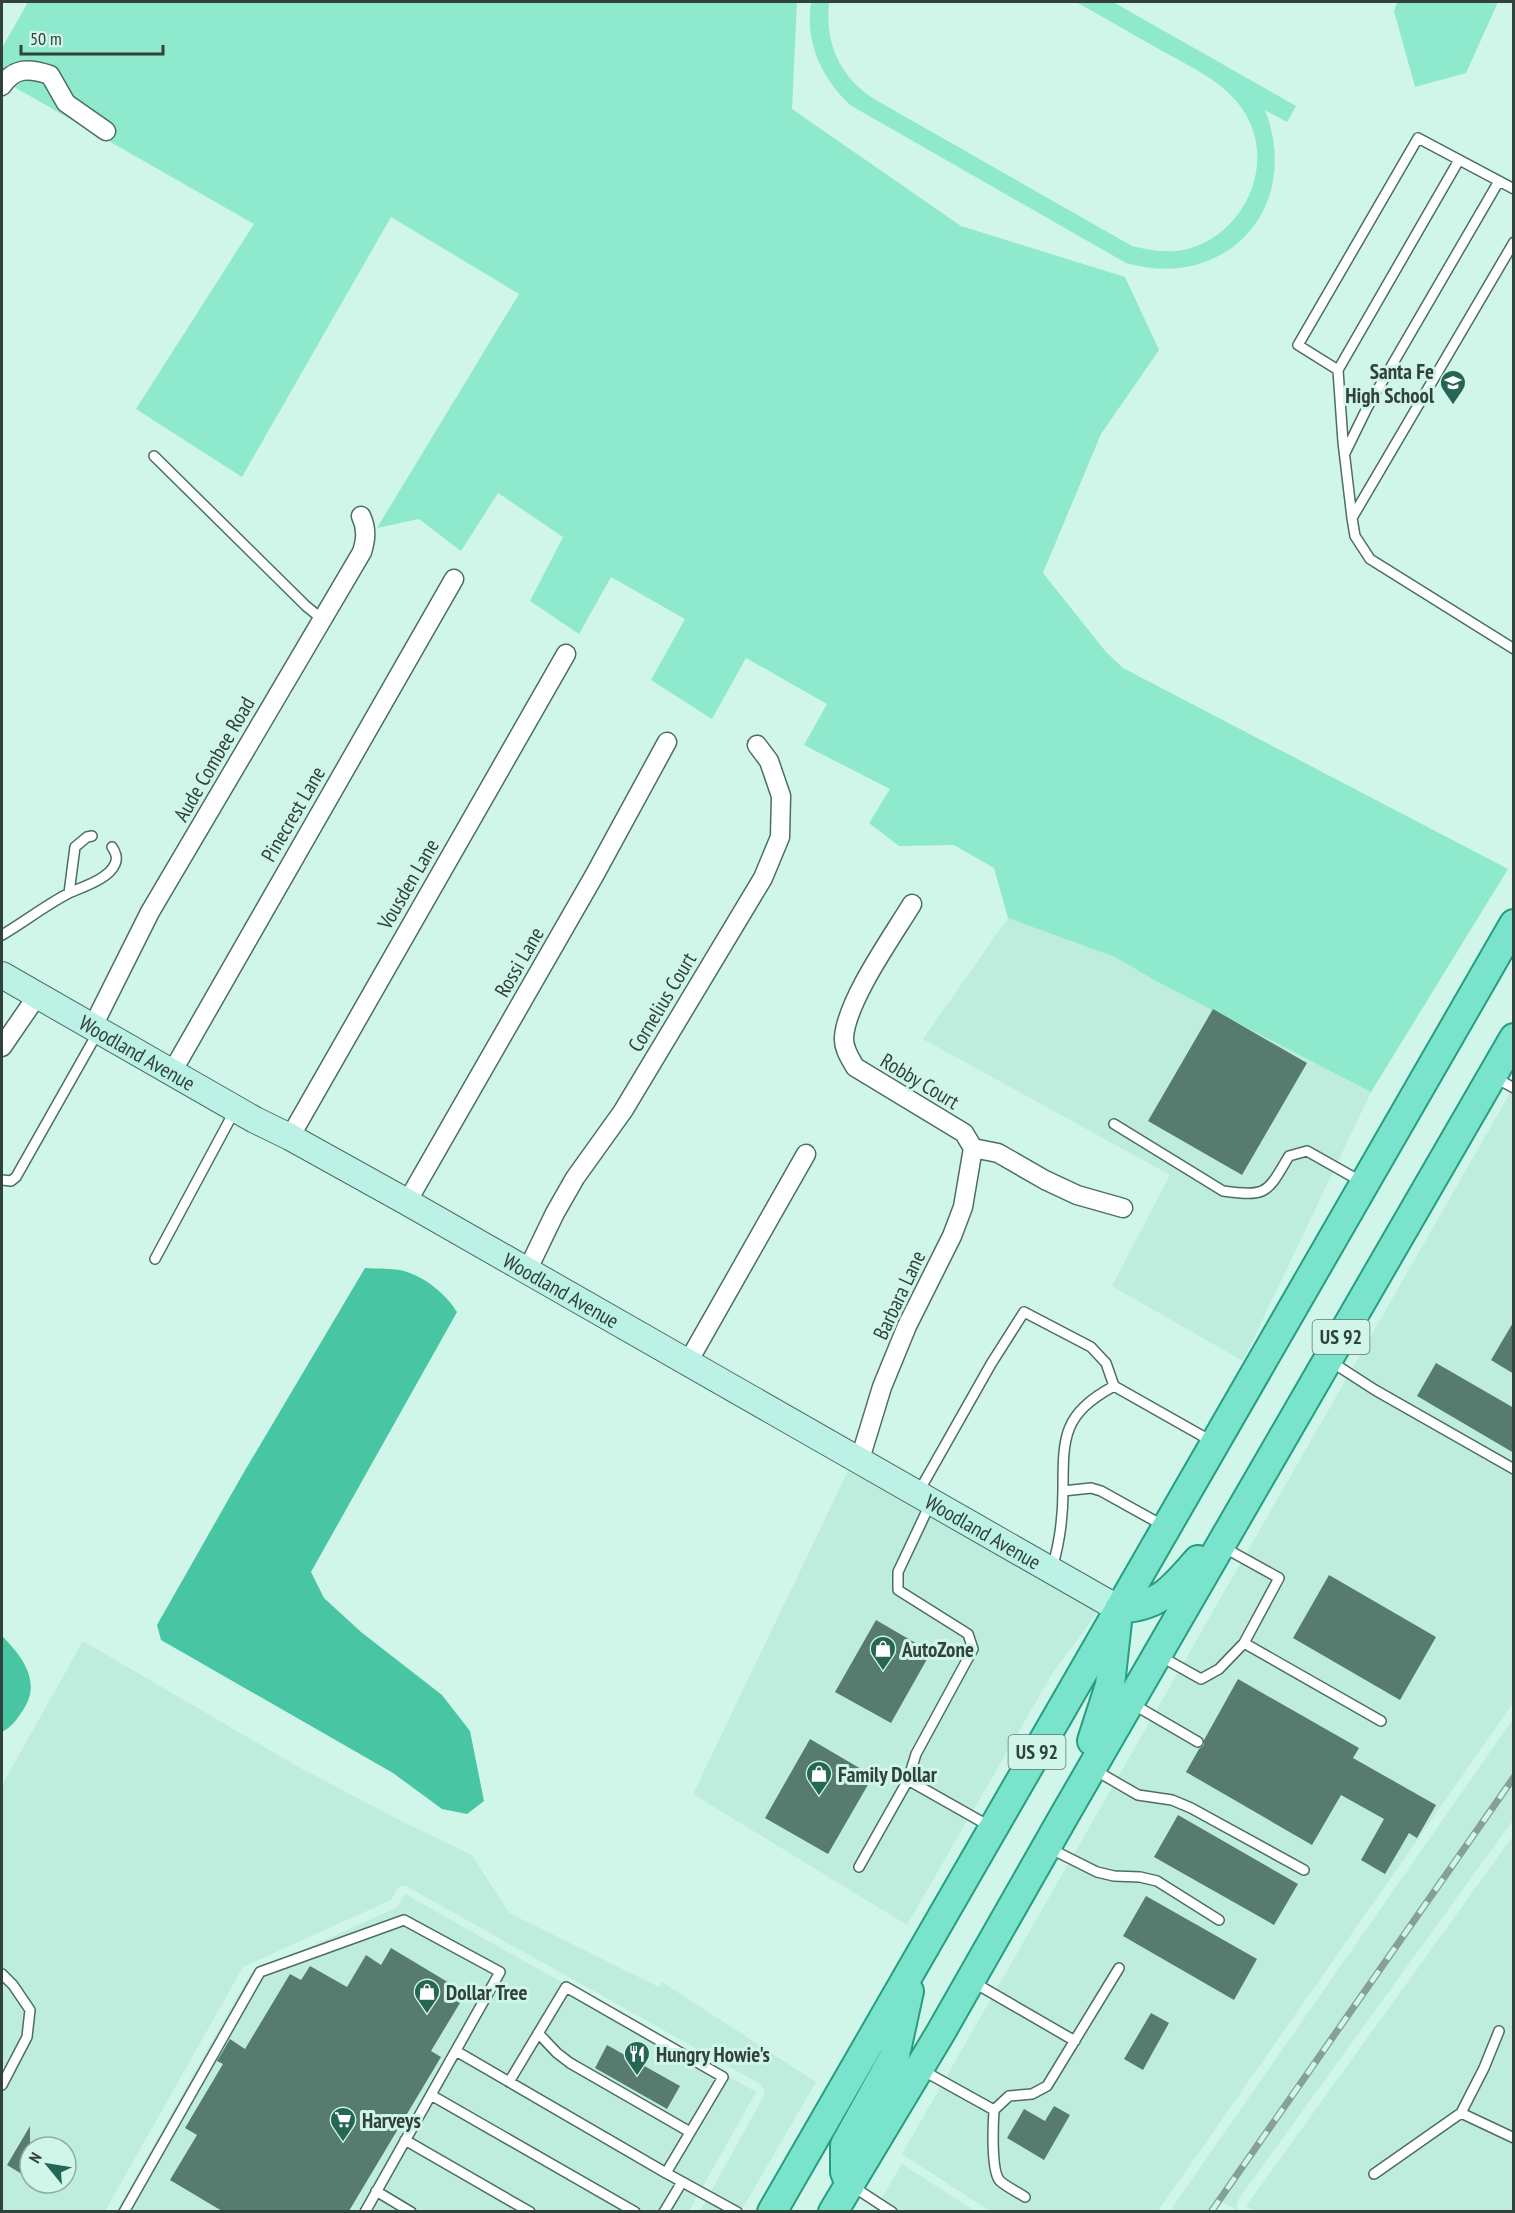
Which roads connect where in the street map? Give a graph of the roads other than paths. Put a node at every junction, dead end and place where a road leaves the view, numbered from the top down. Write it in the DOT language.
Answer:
graph roads {
  1 [pos="2,86"];
  2 [pos="106,131"];
  3 [pos="1459,160"];
  4 [pos="1499,181"];
  5 [pos="1514,189"];
  6 [pos="1514,242"];
  7 [pos="1338,370"];
  8 [pos="1345,453"];
  9 [pos="154,456"];
  10 [pos="361,516"];
  11 [pos="1352,518"];
  12 [pos="454,579"];
  13 [pos="322,619"];
  14 [pos="1514,649"];
  15 [pos="566,654"];
  16 [pos="668,742"];
  17 [pos="757,745"];
  18 [pos="92,836"];
  19 [pos="112,847"];
  20 [pos="69,893"];
  21 [pos="912,904"];
  22 [pos="1514,924"];
  23 [pos="2,935"];
  24 [pos="2,975"];
  25 [pos="38,996"];
  26 [pos="96,1028"];
  27 [pos="1514,1038"];
  28 [pos="2,1047"];
  29 [pos="172,1072"];
  30 [pos="1502,1082"];
  31 [pos="236,1109"];
  32 [pos="1114,1124"];
  33 [pos="291,1137"];
  34 [pos="973,1148"];
  35 [pos="806,1154"];
  36 [pos="2,1179"];
  37 [pos="1364,1183"];
  38 [pos="407,1202"];
  39 [pos="1123,1208"];
  40 [pos="155,1259"];
  41 [pos="527,1271"];
  42 [pos="1328,1359"];
  43 [pos="688,1362"];
  44 [pos="1114,1386"];
  45 [pos="1215,1443"];
  46 [pos="860,1460"];
  47 [pos="1514,1469"];
  48 [pos="1063,1491"];
  49 [pos="925,1497"];
  50 [pos="1245,1505"];
  51 [pos="1166,1527"];
  52 [pos="1221,1545"];
  53 [pos="1052,1570"];
  54 [pos="1119,1609"];
  55 [pos="1244,1643"];
  56 [pos="1157,1654"];
  57 [pos="1129,1702"];
  58 [pos="1381,1721"];
  59 [pos="1198,1742"];
  60 [pos="1091,1768"];
  61 [pos="908,1780"];
  62 [pos="1064,1816"];
  63 [pos="993,1828"];
  64 [pos="1046,1847"];
  65 [pos="859,1867"];
  66 [pos="1304,1870"];
  67 [pos="1219,1920"];
  68 [pos="915,1963"];
  69 [pos="1119,1968"];
  70 [pos="2,1974"];
  71 [pos="971,1981"];
  72 [pos="1499,2031"];
  73 [pos="538,2033"];
  74 [pos="1075,2041"];
  75 [pos="456,2051"];
  76 [pos="920,2068"];
  77 [pos="509,2082"];
  78 [pos="2,2085"];
  79 [pos="431,2095"];
  80 [pos="994,2110"];
  81 [pos="1461,2113"];
  82 [pos="690,2132"];
  83 [pos="1514,2138"];
  84 [pos="405,2140"];
  85 [pos="666,2173"];
  86 [pos="1374,2174"];
  87 [pos="682,2182"];
  88 [pos="850,2185"];
  89 [pos="376,2191"];
  90 [pos="1025,2197"];
  91 [pos="124,2211"];
  92 [pos="365,2211"];
  93 [pos="411,2211"];
  94 [pos="530,2211"];
  95 [pos="635,2211"];
  96 [pos="664,2211"];
  97 [pos="737,2211"];
  98 [pos="772,2211"];
  99 [pos="833,2211"];
  100 [pos="892,2211"];
  1 -- 2 [label="street"];
  3 -- 4 [label="lane"];
  3 -- 7 [label="lane"];
  3 -- 7 [label="lane"];
  4 -- 5 [label="lane"];
  4 -- 8 [label="lane"];
  6 -- 11 [label="lane"];
  7 -- 8 [label="lane"];
  8 -- 11 [label="lane"];
  9 -- 13 [label="lane"];
  10 -- 13 [label="street, Aude Combee Road"];
  11 -- 14 [label="lane"];
  12 -- 29 [label="street, Pinecrest Lane"];
  13 -- 26 [label="street, Aude Combee Road"];
  15 -- 33 [label="street, Vousden Lane"];
  16 -- 38 [label="street, Rossi Lane"];
  17 -- 41 [label="street, Cornelius Court"];
  18 -- 20 [label="lane"];
  19 -- 20 [label="lane"];
  20 -- 23 [label="lane"];
  21 -- 34 [label="street, Robby Court"];
  22 -- 37 [label="main road, US 92"];
  24 -- 25 [label="street, Woodland Avenue"];
  25 -- 26 [label="street, Woodland Avenue"];
  25 -- 28 [label="street"];
  26 -- 29 [label="street, Woodland Avenue"];
  26 -- 36 [label="lane"];
  27 -- 30 [label="main road, US 92"];
  29 -- 31 [label="street, Woodland Avenue"];
  30 -- 42 [label="main road, US 92"];
  31 -- 33 [label="street, Woodland Avenue"];
  31 -- 40 [label="lane"];
  32 -- 37 [label="lane"];
  33 -- 38 [label="street, Woodland Avenue"];
  34 -- 39 [label="street"];
  34 -- 46 [label="street, Barbara Lane"];
  35 -- 43 [label="street"];
  37 -- 45 [label="main road, US 92"];
  38 -- 41 [label="street, Woodland Avenue"];
  41 -- 43 [label="street, Woodland Avenue"];
  42 -- 47 [label="lane"];
  42 -- 50 [label="main road, US 92"];
  43 -- 46 [label="street, Woodland Avenue"];
  44 -- 45 [label="lane"];
  44 -- 48 [label="lane"];
  44 -- 49 [label="lane"];
  45 -- 51 [label="main road, US 92"];
  46 -- 49 [label="street, Woodland Avenue"];
  48 -- 51 [label="lane"];
  48 -- 53 [label="lane"];
  49 -- 53 [label="street, Woodland Avenue"];
  49 -- 61 [label="lane"];
  50 -- 52 [label="main road, US 92"];
  50 -- 54 [label="main road"];
  51 -- 54 [label="main road, US 92"];
  52 -- 55 [label="lane"];
  52 -- 56 [label="main road, US 92"];
  53 -- 54 [label="street, Woodland Avenue"];
  54 -- 62 [label="main road"];
  54 -- 63 [label="main road, US 92"];
  55 -- 56 [label="lane"];
  55 -- 58 [label="lane"];
  56 -- 57 [label="main road, US 92"];
  57 -- 59 [label="lane"];
  57 -- 60 [label="main road, US 92"];
  60 -- 62 [label="main road, US 92"];
  60 -- 66 [label="lane"];
  61 -- 63 [label="lane"];
  61 -- 65 [label="lane"];
  62 -- 64 [label="main road, US 92"];
  63 -- 68 [label="main road, US 92"];
  64 -- 67 [label="lane"];
  64 -- 71 [label="main road, US 92"];
  68 -- 88 [label="main road"];
  68 -- 98 [label="main road, US 92"];
  69 -- 74 [label="lane"];
  70 -- 78 [label="lane"];
  71 -- 74 [label="lane"];
  71 -- 76 [label="main road, US 92"];
  72 -- 81 [label="lane"];
  73 -- 77 [label="lane"];
  73 -- 82 [label="lane"];
  73 -- 82 [label="lane"];
  74 -- 80 [label="lane"];
  75 -- 77 [label="lane"];
  75 -- 79 [label="lane"];
  75 -- 91 [label="lane"];
  76 -- 80 [label="lane"];
  76 -- 88 [label="main road, US 92"];
  77 -- 85 [label="lane"];
  79 -- 84 [label="lane"];
  79 -- 95 [label="lane"];
  80 -- 90 [label="lane"];
  81 -- 83 [label="lane"];
  81 -- 86 [label="lane"];
  82 -- 85 [label="lane"];
  84 -- 89 [label="lane"];
  84 -- 94 [label="lane"];
  85 -- 87 [label="lane"];
  87 -- 96 [label="lane"];
  87 -- 97 [label="lane"];
  88 -- 99 [label="main road, US 92"];
  88 -- 100 [label="lane"];
  89 -- 92 [label="lane"];
  89 -- 93 [label="lane"];
}
